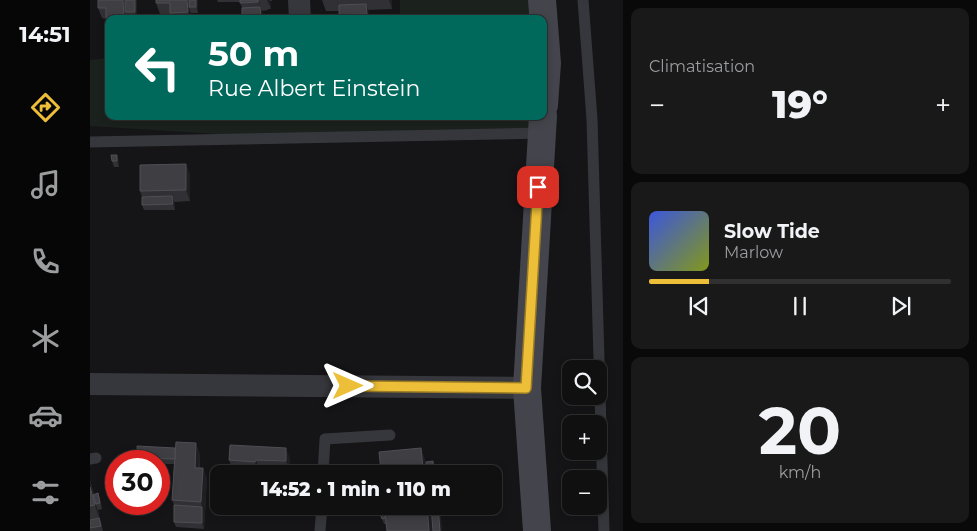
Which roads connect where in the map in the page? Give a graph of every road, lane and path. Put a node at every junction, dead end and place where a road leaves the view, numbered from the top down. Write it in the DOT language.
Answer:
graph roads {
  1 [pos="299,0"];
  2 [pos="542,0"];
  3 [pos="583,0"];
  4 [pos="300,15"];
  5 [pos="543,15"];
  6 [pos="542,124"];
  7 [pos="90,142"];
  8 [pos="90,384"];
  9 [pos="526,388"];
  10 [pos="390,435"];
  11 [pos="324,465"];
  12 [pos="321,515"];
  13 [pos="320,531"];
  14 [pos="537,531"];
  15 [pos="604,531"];
  1 -- 4 [label="street"];
  2 -- 5 [label="street"];
  3 -- 15 [label="lane"];
  6 -- 7 [label="lane"];
  6 -- 9 [label="street"];
  8 -- 9 [label="street"];
  9 -- 14 [label="street"];
  10 -- 11 [label="lane"];
  12 -- 13 [label="lane"];
}
